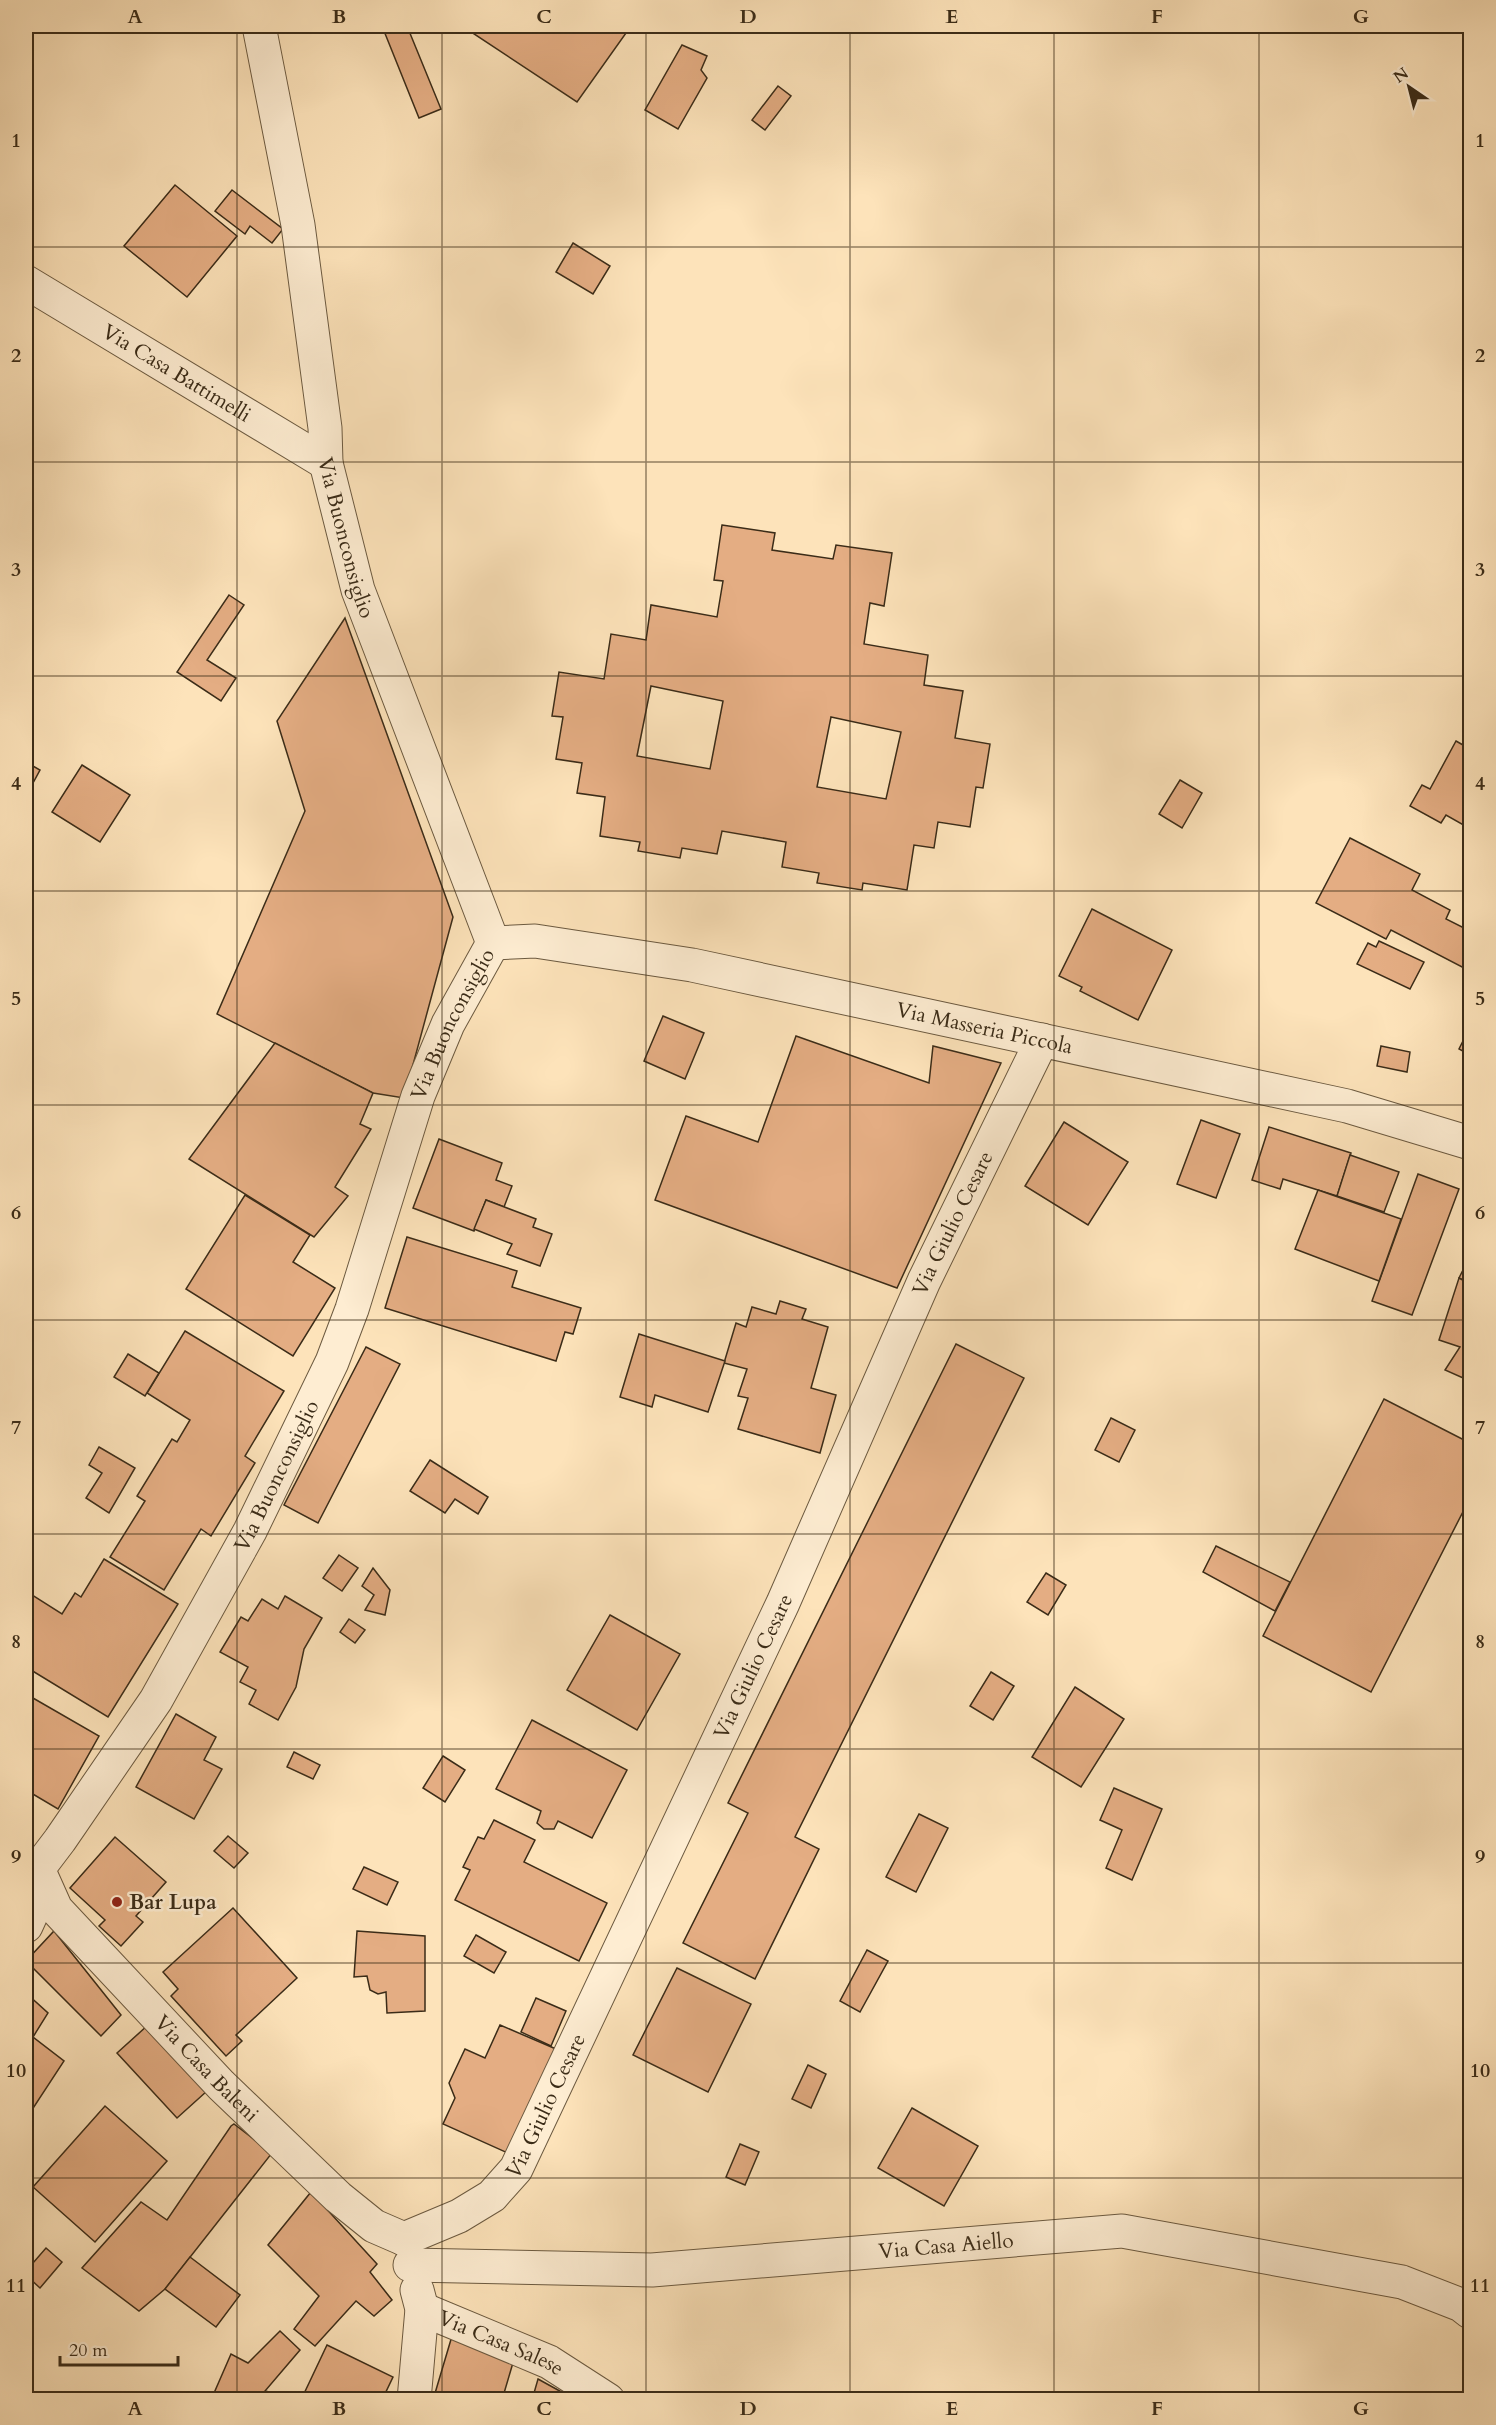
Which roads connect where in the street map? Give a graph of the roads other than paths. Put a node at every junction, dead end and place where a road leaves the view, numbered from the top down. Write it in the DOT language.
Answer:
graph roads {
  1 [pos="259,26"];
  2 [pos="26,282"];
  3 [pos="326,463"];
  4 [pos="493,943"];
  5 [pos="1042,1040"];
  6 [pos="1470,1143"];
  7 [pos="32,1866"];
  8 [pos="26,1926"];
  9 [pos="407,2252"];
  10 [pos="422,2309"];
  11 [pos="1470,2312"];
  12 [pos="414,2400"];
  13 [pos="609,2400"];
  1 -- 3 [label="street, Via Buonconsiglio"];
  2 -- 3 [label="street, Via Casa Battimelli"];
  3 -- 4 [label="street, Via Buonconsiglio"];
  4 -- 5 [label="street, Via Masseria Piccola"];
  4 -- 7 [label="street, Via Buonconsiglio"];
  5 -- 6 [label="street, Via Masseria Piccola"];
  5 -- 9 [label="street, Via Giulio Cesare"];
  7 -- 8 [label="street"];
  7 -- 9 [label="street, Via Casa Baleni"];
  9 -- 10 [label="street"];
  9 -- 11 [label="street, Via Casa Aiello"];
  10 -- 12 [label="street"];
  10 -- 13 [label="street, Via Casa Salese"];
}
